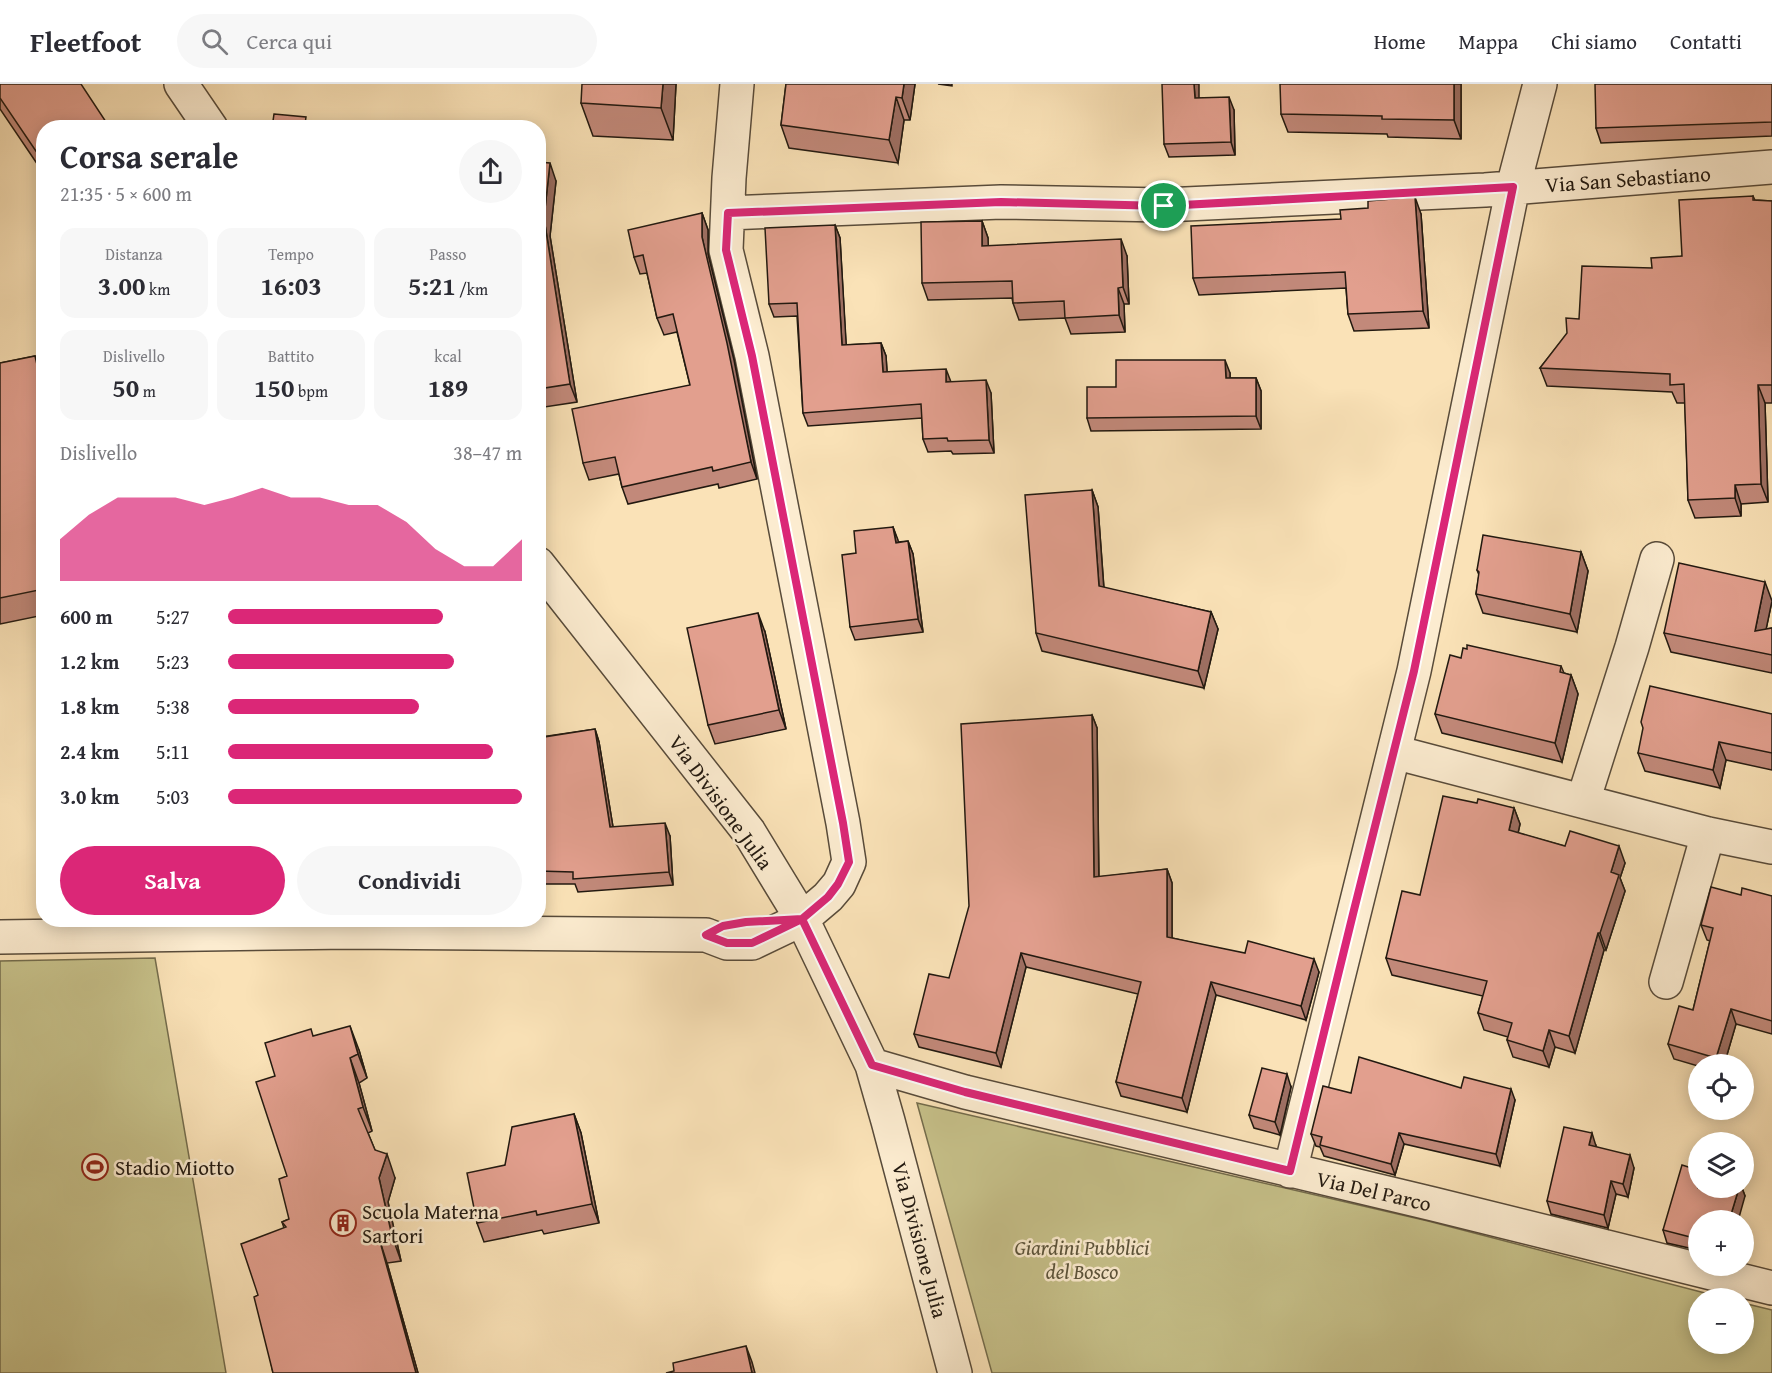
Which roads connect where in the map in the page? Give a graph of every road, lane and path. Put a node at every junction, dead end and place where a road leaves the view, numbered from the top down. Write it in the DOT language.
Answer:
graph roads {
  1 [pos="181,84"];
  2 [pos="738,84"];
  3 [pos="1540,84"];
  4 [pos="206,120"];
  5 [pos="1772,168"];
  6 [pos="1513,187"];
  7 [pos="728,213"];
  8 [pos="1657,559"];
  9 [pos="546,574"];
  10 [pos="1394,752"];
  11 [pos="1583,801"];
  12 [pos="1708,834"];
  13 [pos="1772,847"];
  14 [pos="802,919"];
  15 [pos="0,937"];
  16 [pos="1666,982"];
  17 [pos="872,1065"];
  18 [pos="1290,1171"];
  19 [pos="1772,1288"];
  20 [pos="955,1373"];
  1 -- 4 [label="street"];
  2 -- 7 [label="street"];
  3 -- 6 [label="street"];
  5 -- 6 [label="street, Via San Sebastiano"];
  6 -- 7 [label="street, Via San Sebastiano"];
  6 -- 10 [label="street"];
  7 -- 14 [label="street"];
  8 -- 11 [label="street"];
  9 -- 14 [label="street, Via Divisione Julia"];
  10 -- 11 [label="street"];
  10 -- 18 [label="street"];
  11 -- 12 [label="street"];
  12 -- 13 [label="street"];
  12 -- 16 [label="street"];
  14 -- 15 [label="street"];
  14 -- 17 [label="street, Via Divisione Julia"];
  17 -- 18 [label="street, Via Del Parco"];
  17 -- 20 [label="street, Via Divisione Julia"];
  18 -- 19 [label="street, Via Del Parco"];
}
